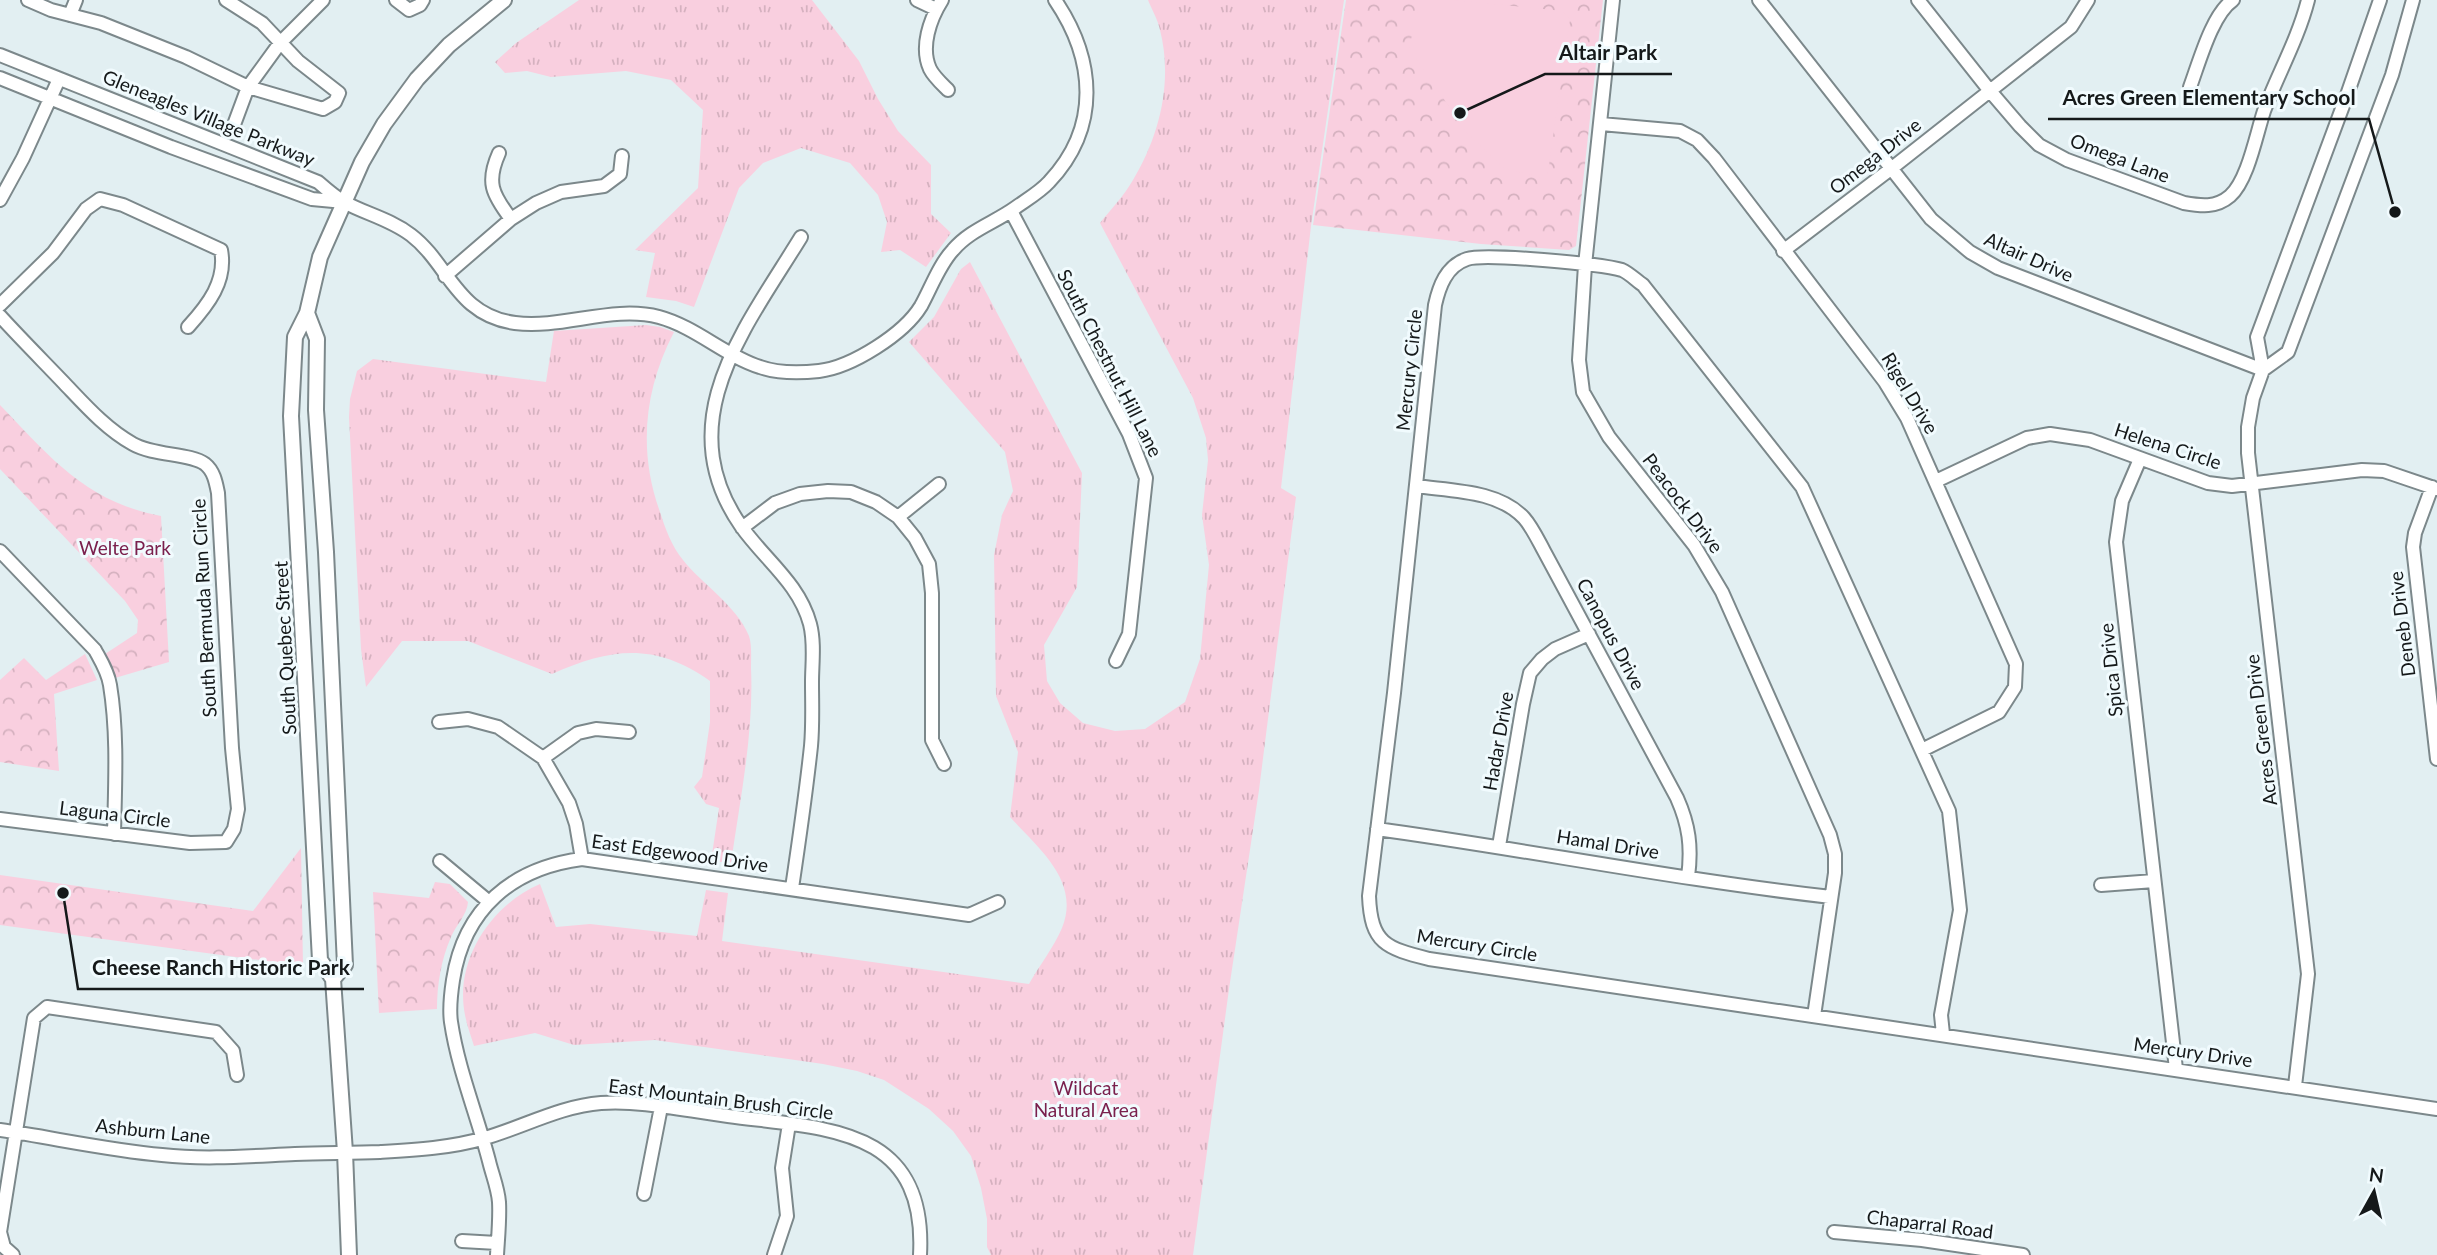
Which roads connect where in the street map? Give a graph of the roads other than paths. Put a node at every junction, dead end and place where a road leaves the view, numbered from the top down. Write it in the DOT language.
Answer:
graph roads {
  1 [pos="28,0"];
  2 [pos="76,0"];
  3 [pos="323,0"];
  4 [pos="396,0"];
  5 [pos="423,0"];
  6 [pos="504,0"];
  7 [pos="918,0"];
  8 [pos="1055,0"];
  9 [pos="1613,0"];
  10 [pos="1759,0"];
  11 [pos="1918,0"];
  12 [pos="2088,0"];
  13 [pos="2233,0"];
  14 [pos="2308,0"];
  15 [pos="2380,0"];
  16 [pos="2413,0"];
  17 [pos="230,1"];
  18 [pos="939,5"];
  19 [pos="70,15"];
  20 [pos="281,43"];
  21 [pos="0,55"];
  22 [pos="0,78"];
  23 [pos="59,79"];
  24 [pos="2190,86"];
  25 [pos="248,87"];
  26 [pos="948,90"];
  27 [pos="1990,91"];
  28 [pos="51,99"];
  29 [pos="101,118"];
  30 [pos="235,122"];
  31 [pos="1601,124"];
  32 [pos="30,142"];
  33 [pos="499,153"];
  34 [pos="622,156"];
  35 [pos="1892,168"];
  36 [pos="0,200"];
  37 [pos="344,202"];
  38 [pos="1012,211"];
  39 [pos="511,219"];
  40 [pos="801,237"];
  41 [pos="1783,251"];
  42 [pos="1586,265"];
  43 [pos="445,276"];
  44 [pos="0,305"];
  45 [pos="307,313"];
  46 [pos="0,316"];
  47 [pos="188,327"];
  48 [pos="731,353"];
  49 [pos="2263,370"];
  50 [pos="2140,459"];
  51 [pos="1936,481"];
  52 [pos="2251,482"];
  53 [pos="939,484"];
  54 [pos="1416,486"];
  55 [pos="2434,488"];
  56 [pos="898,517"];
  57 [pos="742,528"];
  58 [pos="0,551"];
  59 [pos="1589,634"];
  60 [pos="1116,661"];
  61 [pos="439,722"];
  62 [pos="629,733"];
  63 [pos="1922,750"];
  64 [pos="543,758"];
  65 [pos="2437,759"];
  66 [pos="944,764"];
  67 [pos="0,818"];
  68 [pos="1377,829"];
  69 [pos="114,834"];
  70 [pos="226,842"];
  71 [pos="1499,846"];
  72 [pos="582,859"];
  73 [pos="440,861"];
  74 [pos="1688,877"];
  75 [pos="2154,880"];
  76 [pos="2101,885"];
  77 [pos="792,888"];
  78 [pos="1831,897"];
  79 [pos="488,901"];
  80 [pos="998,902"];
  81 [pos="333,979"];
  82 [pos="1814,1016"];
  83 [pos="1943,1034"];
  84 [pos="2176,1069"];
  85 [pos="237,1075"];
  86 [pos="2295,1086"];
  87 [pos="660,1107"];
  88 [pos="2437,1109"];
  89 [pos="789,1125"];
  90 [pos="0,1130"];
  91 [pos="16,1133"];
  92 [pos="483,1139"];
  93 [pos="345,1152"];
  94 [pos="644,1194"];
  95 [pos="1834,1232"];
  96 [pos="1922,1240"];
  97 [pos="461,1241"];
  98 [pos="497,1249"];
  99 [pos="13,1255"];
  100 [pos="349,1255"];
  101 [pos="774,1255"];
  102 [pos="920,1255"];
  103 [pos="1920,1255"];
  104 [pos="2022,1255"];
  1 -- 19 [label="street"];
  2 -- 19 [label="street"];
  3 -- 20 [label="street"];
  4 -- 5 [label="street"];
  6 -- 37 [label="main road, South Quebec Street"];
  7 -- 18 [label="street"];
  8 -- 38 [label="street"];
  9 -- 31 [label="street, Peacock Drive"];
  10 -- 35 [label="street, Altair Drive"];
  11 -- 27 [label="street, Omega Lane"];
  12 -- 27 [label="street, Omega Drive"];
  13 -- 24 [label="street"];
  14 -- 27 [label="street, Omega Lane"];
  15 -- 49 [label="street, Acres Green Drive"];
  16 -- 49 [label="street"];
  17 -- 20 [label="street"];
  18 -- 26 [label="street"];
  19 -- 25 [label="street"];
  20 -- 25 [label="street"];
  20 -- 25 [label="street"];
  21 -- 23 [label="street, Gleneagles Village Parkway"];
  22 -- 28 [label="street, Gleneagles Village Parkway"];
  23 -- 28 [label="street"];
  23 -- 37 [label="street, Gleneagles Village Parkway"];
  25 -- 30 [label="street"];
  27 -- 35 [label="street, Omega Drive"];
  28 -- 29 [label="street, Gleneagles Village Parkway"];
  28 -- 32 [label="street"];
  29 -- 32 [label="street"];
  29 -- 37 [label="street, Gleneagles Village Parkway"];
  31 -- 41 [label="street, Rigel Drive"];
  31 -- 42 [label="street, Peacock Drive"];
  32 -- 36 [label="street"];
  33 -- 39 [label="street"];
  34 -- 39 [label="street"];
  35 -- 41 [label="street, Omega Drive"];
  35 -- 49 [label="street, Altair Drive"];
  37 -- 43 [label="street"];
  37 -- 45 [label="main road, South Quebec Street"];
  38 -- 48 [label="street"];
  38 -- 60 [label="street, South Chestnut Hill Lane"];
  39 -- 43 [label="street"];
  40 -- 48 [label="street"];
  41 -- 51 [label="street, Rigel Drive"];
  42 -- 54 [label="street, Mercury Circle"];
  42 -- 63 [label="street, Mercury Circle"];
  42 -- 78 [label="street, Peacock Drive"];
  43 -- 48 [label="street"];
  44 -- 47 [label="street"];
  45 -- 81 [label="main road, South Quebec Street"];
  45 -- 81 [label="main road, South Quebec Street"];
  46 -- 70 [label="street, South Bermuda Run Circle"];
  48 -- 57 [label="street"];
  49 -- 52 [label="street, Acres Green Drive"];
  50 -- 51 [label="street, Helena Circle"];
  50 -- 52 [label="street, Helena Circle"];
  50 -- 75 [label="street, Spica Drive"];
  51 -- 63 [label="street, Rigel Drive"];
  52 -- 55 [label="street, Helena Circle"];
  52 -- 86 [label="street, Acres Green Drive"];
  53 -- 56 [label="street"];
  54 -- 59 [label="street, Canopus Drive"];
  54 -- 68 [label="street, Mercury Circle"];
  55 -- 65 [label="street, Deneb Drive"];
  56 -- 57 [label="street"];
  56 -- 66 [label="street"];
  57 -- 77 [label="street"];
  58 -- 69 [label="street"];
  59 -- 71 [label="street, Hadar Drive"];
  59 -- 74 [label="street, Canopus Drive"];
  61 -- 64 [label="street"];
  62 -- 64 [label="street"];
  63 -- 83 [label="street, Mercury Circle"];
  64 -- 72 [label="street"];
  67 -- 69 [label="street, Laguna Circle"];
  68 -- 71 [label="street, Hamal Drive"];
  68 -- 82 [label="street, Mercury Circle"];
  69 -- 70 [label="street, Laguna Circle"];
  71 -- 74 [label="street, Hamal Drive"];
  72 -- 77 [label="street, East Edgewood Drive"];
  72 -- 79 [label="street, East Edgewood Drive"];
  73 -- 79 [label="street"];
  74 -- 78 [label="street, Hamal Drive"];
  75 -- 76 [label="street"];
  75 -- 84 [label="street, Spica Drive"];
  77 -- 80 [label="street, East Edgewood Drive"];
  78 -- 82 [label="street, Peacock Drive"];
  79 -- 92 [label="street, East Edgewood Drive"];
  81 -- 93 [label="main road, South Quebec Street"];
  82 -- 83 [label="street, Mercury Circle"];
  83 -- 84 [label="street, Mercury Drive"];
  84 -- 86 [label="street, Mercury Drive"];
  85 -- 91 [label="street"];
  86 -- 88 [label="street, Mercury Drive"];
  87 -- 89 [label="street, East Mountain Brush Circle"];
  87 -- 92 [label="street, East Mountain Brush Circle"];
  87 -- 94 [label="street"];
  89 -- 101 [label="street"];
  89 -- 102 [label="street, East Mountain Brush Circle"];
  90 -- 91 [label="street, Ashburn Lane"];
  91 -- 93 [label="street, Ashburn Lane"];
  91 -- 99 [label="street"];
  92 -- 93 [label="street, East Mountain Brush Circle"];
  92 -- 98 [label="street"];
  93 -- 100 [label="main road, South Quebec Street"];
  95 -- 96 [label="street, Chaparral Road"];
  96 -- 103 [label="street"];
  96 -- 104 [label="street, Chaparral Road"];
  97 -- 98 [label="street"];
}
